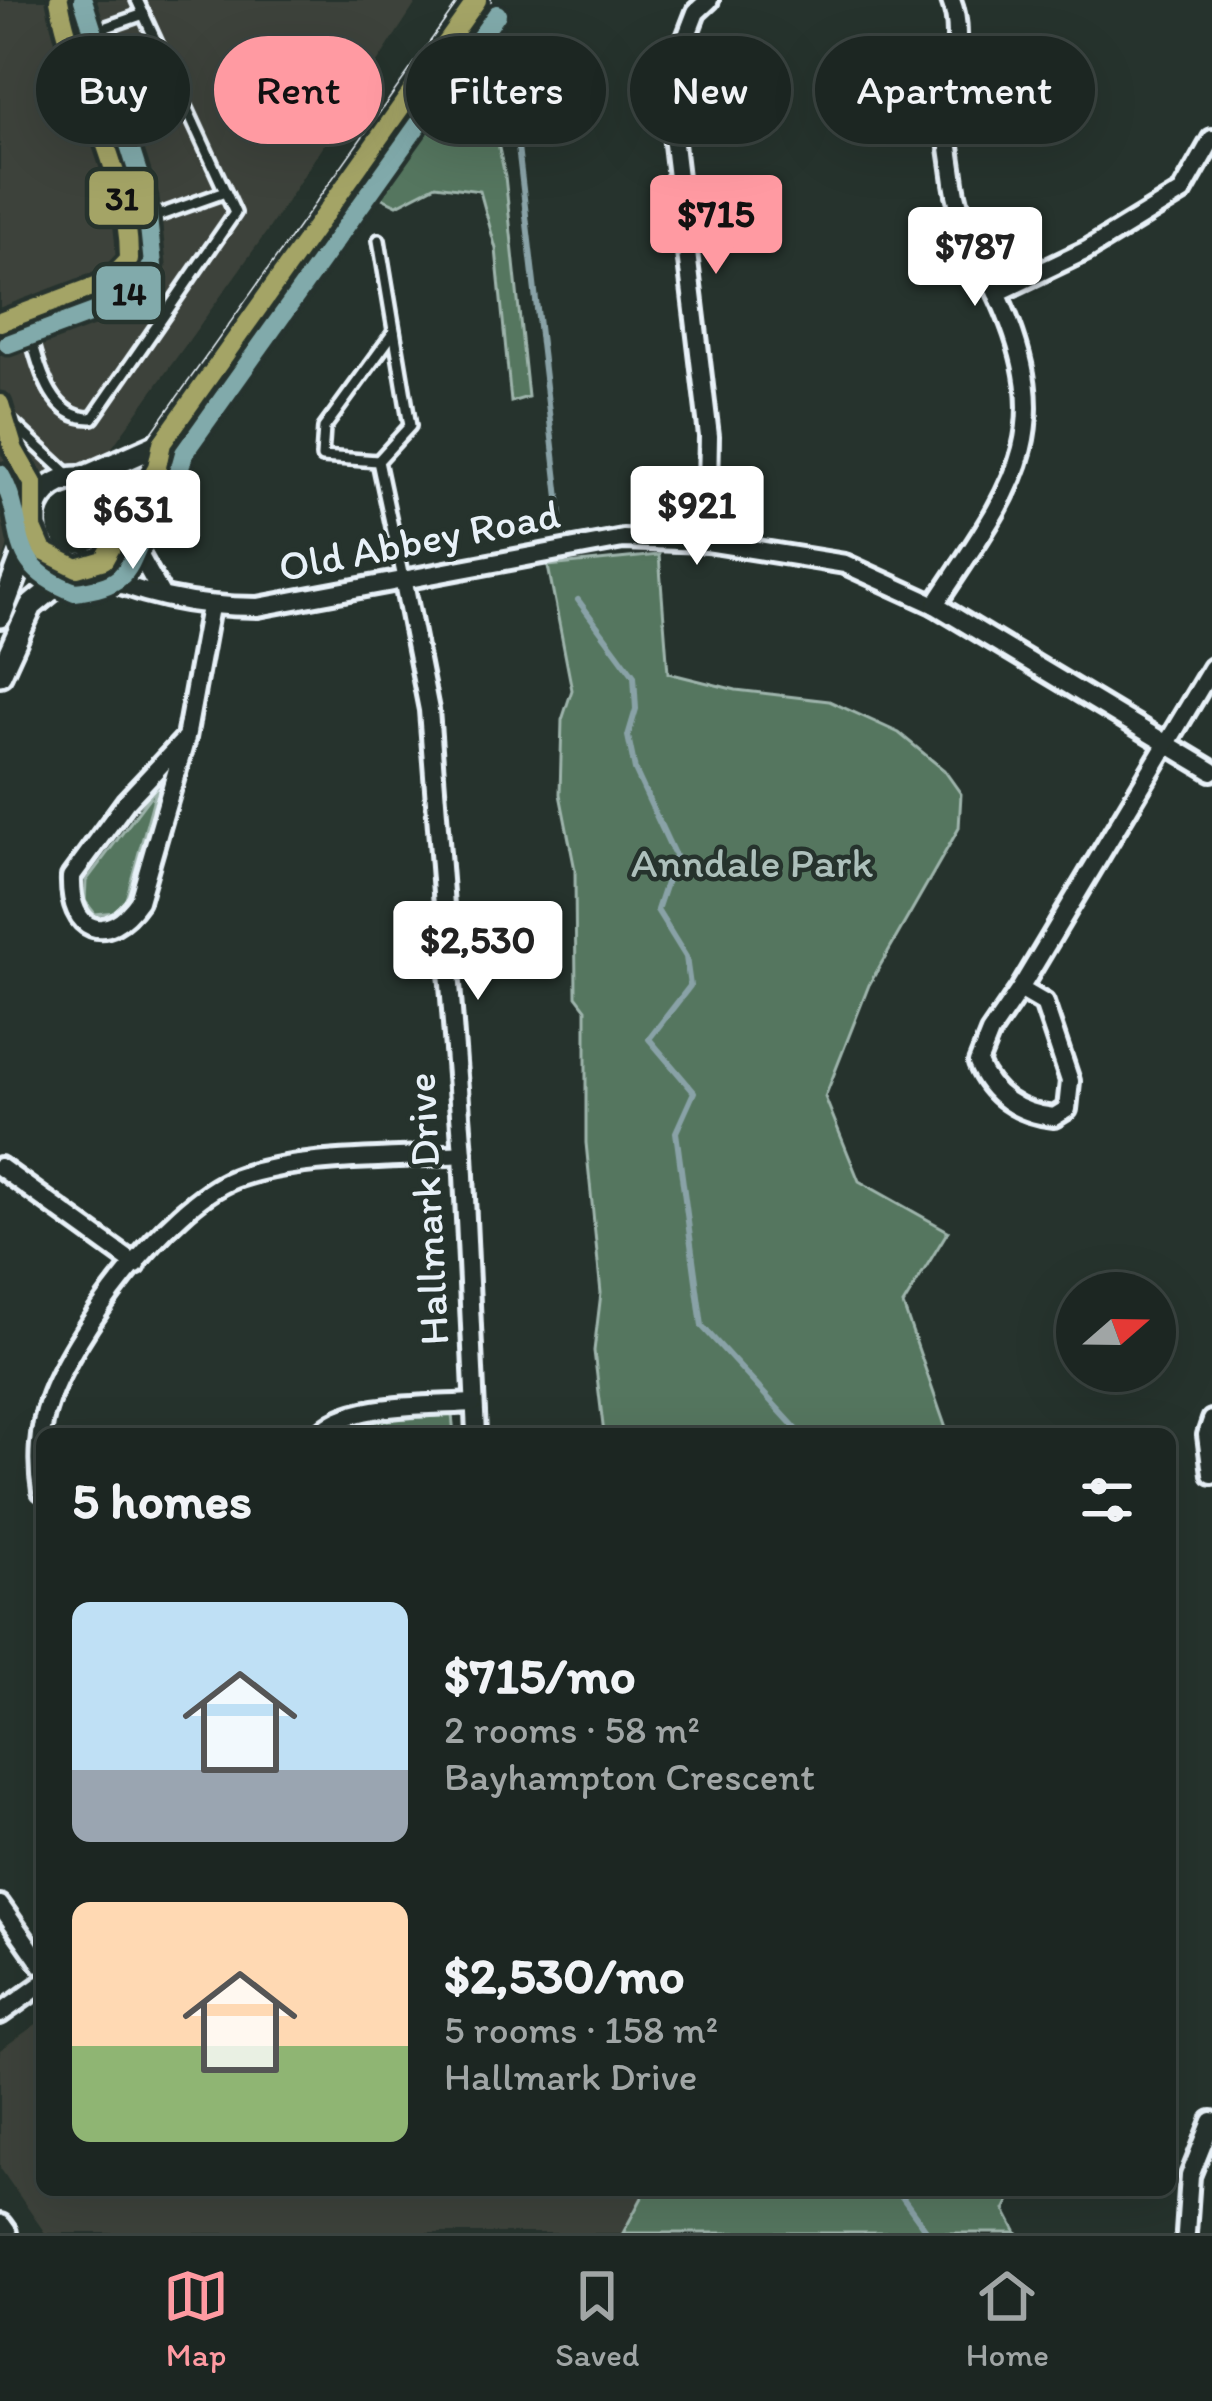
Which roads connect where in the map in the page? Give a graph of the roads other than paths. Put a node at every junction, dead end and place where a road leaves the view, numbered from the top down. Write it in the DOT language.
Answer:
graph roads {
  1 [pos="59,0"];
  2 [pos="137,0"];
  3 [pos="477,0"];
  4 [pos="709,0"];
  5 [pos="951,0"];
  6 [pos="144,14"];
  7 [pos="65,36"];
  8 [pos="80,36"];
  9 [pos="1212,140"];
  10 [pos="101,144"];
  11 [pos="225,192"];
  12 [pos="129,226"];
  13 [pos="379,240"];
  14 [pos="997,293"];
  15 [pos="24,313"];
  16 [pos="0,322"];
  17 [pos="394,332"];
  18 [pos="2,410"];
  19 [pos="162,443"];
  20 [pos="378,461"];
  21 [pos="78,478"];
  22 [pos="38,503"];
  23 [pos="123,522"];
  24 [pos="33,528"];
  25 [pos="707,542"];
  26 [pos="80,568"];
  27 [pos="404,583"];
  28 [pos="160,592"];
  29 [pos="935,605"];
  30 [pos="210,607"];
  31 [pos="0,616"];
  32 [pos="1212,668"];
  33 [pos="0,674"];
  34 [pos="186,738"];
  35 [pos="1166,742"];
  36 [pos="1212,771"];
  37 [pos="1020,988"];
  38 [pos="463,1154"];
  39 [pos="0,1167"];
  40 [pos="136,1265"];
  41 [pos="473,1402"];
  42 [pos="1212,1420"];
  43 [pos="44,1428"];
  44 [pos="325,1428"];
  45 [pos="475,1428"];
  46 [pos="1212,1474"];
  47 [pos="0,1905"];
  48 [pos="36,1956"];
  49 [pos="36,1988"];
  50 [pos="0,2014"];
  51 [pos="1212,2121"];
  52 [pos="1186,2233"];
  1 -- 7 [label="lane"];
  2 -- 6 [label="lane"];
  3 -- 19 [label="street"];
  4 -- 25 [label="street"];
  5 -- 14 [label="street"];
  6 -- 8 [label="lane"];
  6 -- 11 [label="lane"];
  9 -- 14 [label="street"];
  10 -- 12 [label="lane"];
  11 -- 12 [label="lane"];
  11 -- 15 [label="lane"];
  12 -- 15 [label="lane"];
  13 -- 17 [label="lane"];
  14 -- 29 [label="street"];
  15 -- 16 [label="lane"];
  17 -- 20 [label="lane"];
  17 -- 20 [label="lane"];
  18 -- 21 [label="lane"];
  18 -- 22 [label="lane"];
  19 -- 21 [label="street"];
  19 -- 23 [label="street"];
  20 -- 27 [label="lane"];
  21 -- 22 [label="street"];
  21 -- 23 [label="street"];
  22 -- 24 [label="street"];
  23 -- 26 [label="street"];
  23 -- 28 [label="street"];
  24 -- 26 [label="street"];
  24 -- 31 [label="street"];
  25 -- 27 [label="street, Old Abbey Road"];
  25 -- 29 [label="street, Old Abbey Road"];
  26 -- 28 [label="street, Old Abbey Road"];
  26 -- 33 [label="street"];
  27 -- 30 [label="street, Old Abbey Road"];
  27 -- 38 [label="street, Hallmark Drive"];
  28 -- 30 [label="street, Old Abbey Road"];
  29 -- 35 [label="street, Old Abbey Road"];
  30 -- 34 [label="street"];
  32 -- 35 [label="street"];
  34 -- 34 [label="street"];
  35 -- 36 [label="street, Old Abbey Road"];
  35 -- 37 [label="street"];
  37 -- 37 [label="street"];
  38 -- 40 [label="street"];
  38 -- 41 [label="street, Hallmark Drive"];
  39 -- 40 [label="street"];
  40 -- 43 [label="street"];
  41 -- 44 [label="street, Hallmark Drive"];
  41 -- 45 [label="street, Hallmark Drive"];
  42 -- 46 [label="street"];
  47 -- 48 [label="street"];
  49 -- 50 [label="street"];
  51 -- 52 [label="street"];
}
